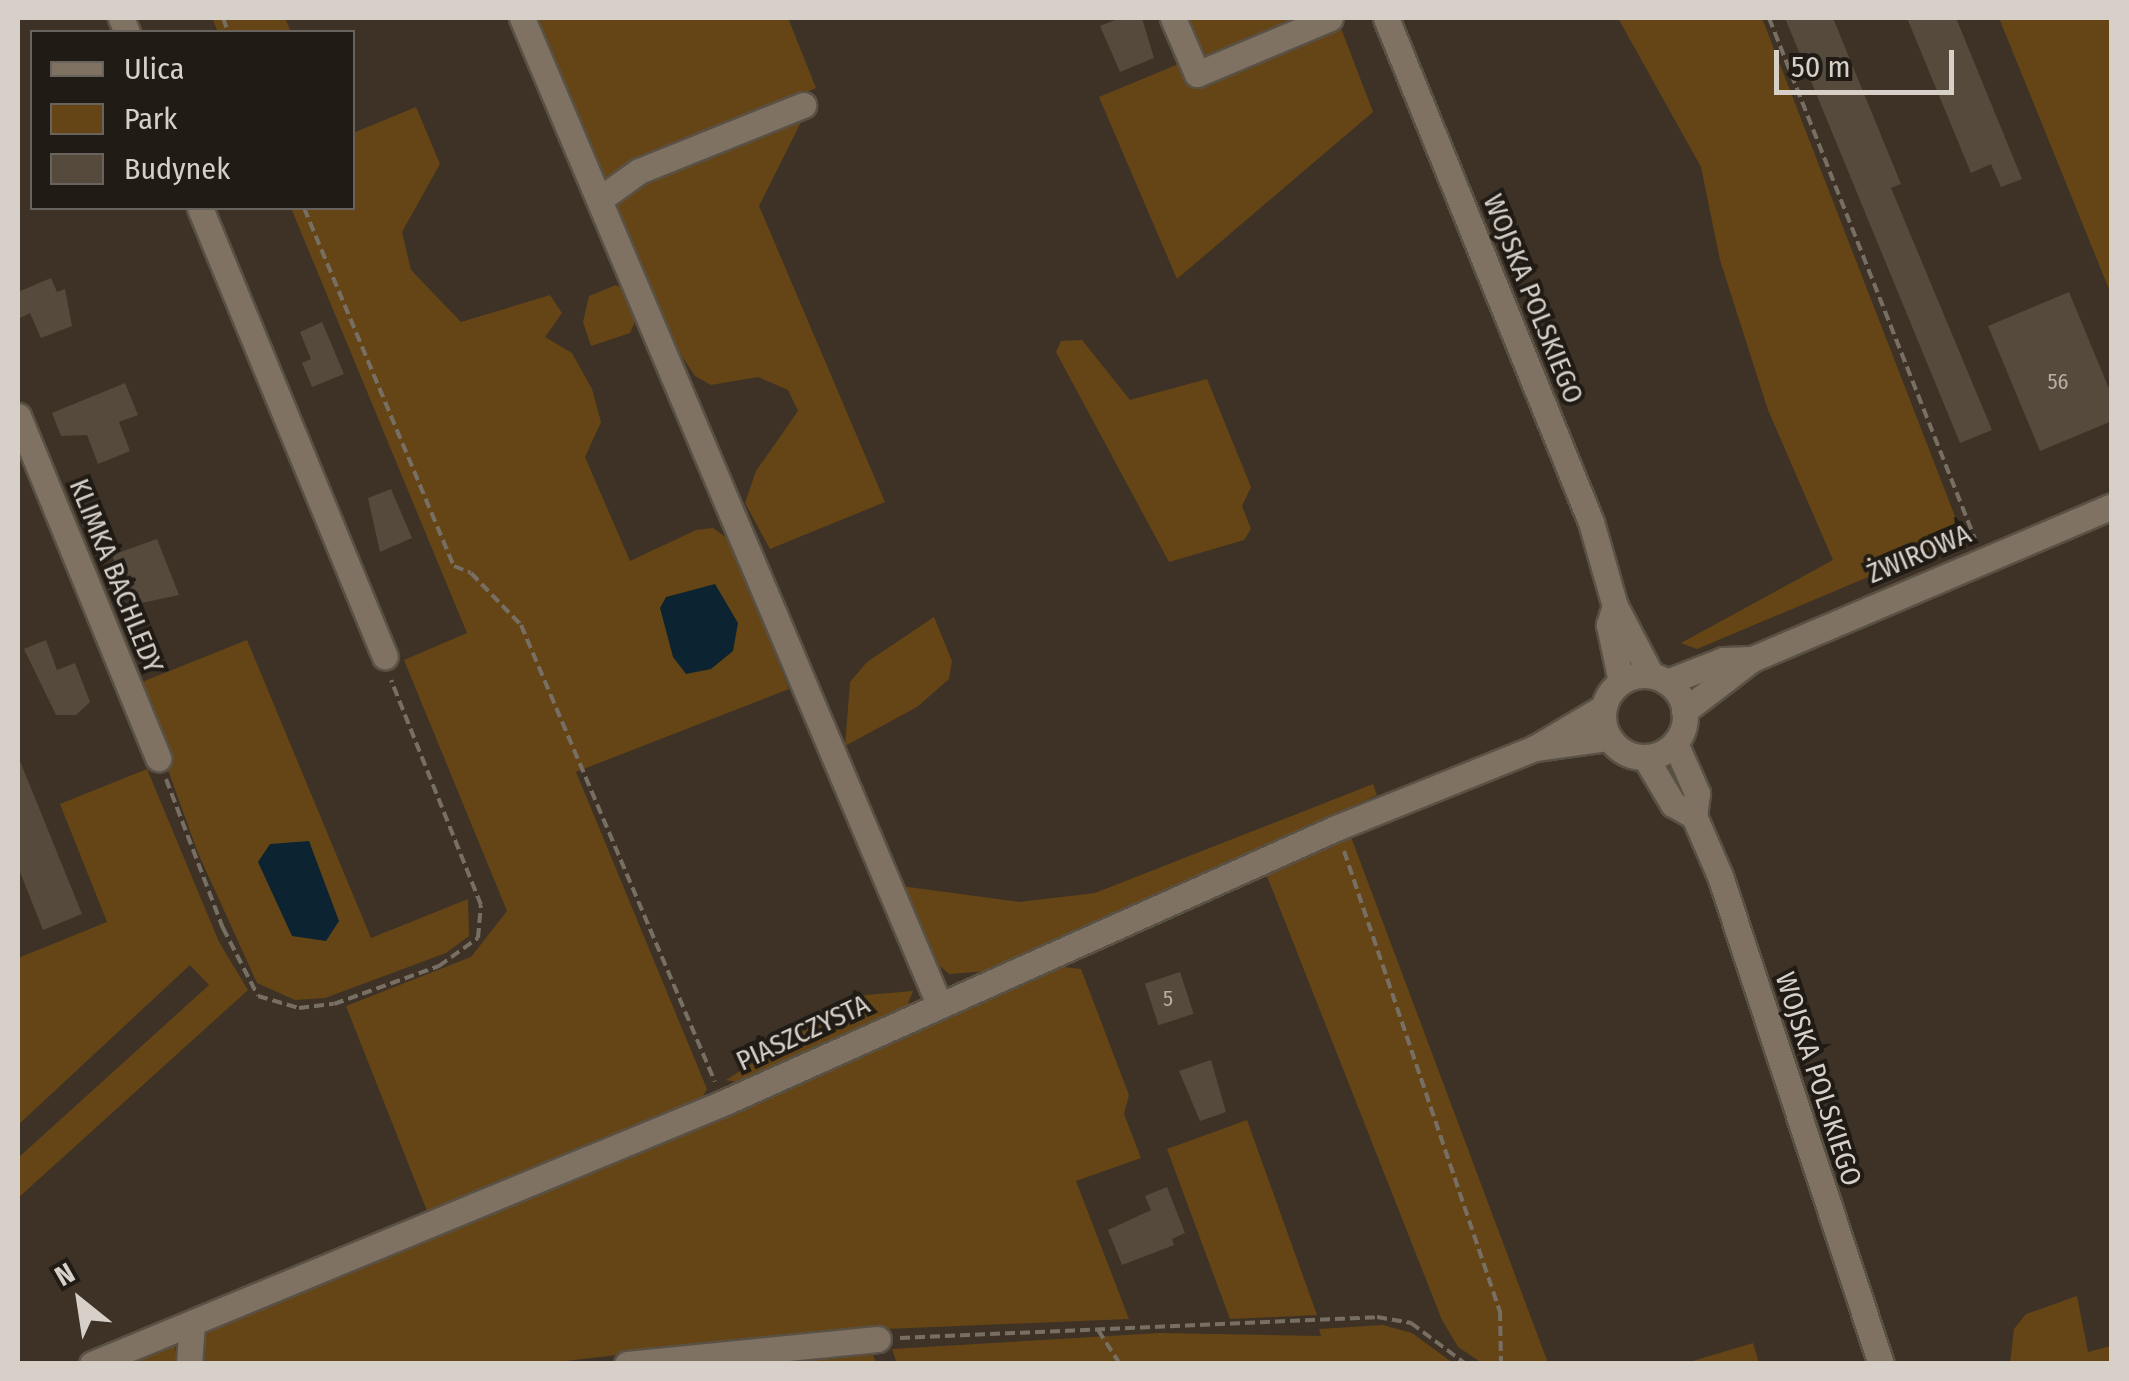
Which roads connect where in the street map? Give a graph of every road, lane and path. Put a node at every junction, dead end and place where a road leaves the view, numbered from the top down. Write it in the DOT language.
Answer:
graph roads {
  1 [pos="522,18"];
  2 [pos="1173,18"];
  3 [pos="1330,18"];
  4 [pos="1386,18"];
  5 [pos="1769,18"];
  6 [pos="803,105"];
  7 [pos="600,199"];
  8 [pos="201,210"];
  9 [pos="305,210"];
  10 [pos="18,416"];
  11 [pos="2112,506"];
  12 [pos="1982,560"];
  13 [pos="1616,606"];
  14 [pos="385,656"];
  15 [pos="1752,659"];
  16 [pos="1659,679"];
  17 [pos="1621,682"];
  18 [pos="1604,708"];
  19 [pos="1684,710"];
  20 [pos="1608,738"];
  21 [pos="1675,742"];
  22 [pos="1535,748"];
  23 [pos="1645,757"];
  24 [pos="158,758"];
  25 [pos="1694,816"];
  26 [pos="1336,828"];
  27 [pos="939,1004"];
  28 [pos="723,1103"];
  29 [pos="192,1322"];
  30 [pos="1096,1328"];
  31 [pos="878,1339"];
  32 [pos="92,1364"];
  33 [pos="189,1364"];
  34 [pos="627,1364"];
  35 [pos="1120,1364"];
  36 [pos="1466,1364"];
  37 [pos="1500,1364"];
  38 [pos="1881,1364"];
  1 -- 7 [label="street"];
  2 -- 3 [label="street"];
  4 -- 13 [label="street, WOJSKA POLSKIEGO"];
  5 -- 12 [label="path"];
  6 -- 7 [label="street"];
  7 -- 27 [label="street"];
  8 -- 14 [label="street"];
  9 -- 28 [label="path"];
  10 -- 24 [label="street, KLIMKA BACHLEDY"];
  11 -- 12 [label="street, ŻWIROWA"];
  12 -- 15 [label="street, ŻWIROWA"];
  13 -- 16 [label="street, WOJSKA POLSKIEGO"];
  13 -- 17 [label="street, WOJSKA POLSKIEGO"];
  14 -- 24 [label="path"];
  15 -- 16 [label="street, ŻWIROWA"];
  15 -- 19 [label="street, ŻWIROWA"];
  16 -- 17 [label="street"];
  16 -- 19 [label="street"];
  17 -- 18 [label="street"];
  18 -- 20 [label="street"];
  18 -- 22 [label="street, PIASZCZYSTA"];
  19 -- 21 [label="street"];
  20 -- 22 [label="street, PIASZCZYSTA"];
  20 -- 23 [label="street"];
  21 -- 23 [label="street"];
  21 -- 25 [label="street, WOJSKA POLSKIEGO"];
  22 -- 26 [label="street, PIASZCZYSTA"];
  23 -- 25 [label="street, WOJSKA POLSKIEGO"];
  25 -- 38 [label="street, WOJSKA POLSKIEGO"];
  26 -- 27 [label="street, PIASZCZYSTA"];
  26 -- 37 [label="path"];
  27 -- 28 [label="street, PIASZCZYSTA"];
  28 -- 29 [label="street, PIASZCZYSTA"];
  29 -- 32 [label="street, PIASZCZYSTA"];
  29 -- 33 [label="street"];
  30 -- 31 [label="path"];
  30 -- 35 [label="path"];
  30 -- 36 [label="path"];
  31 -- 34 [label="street"];
}
